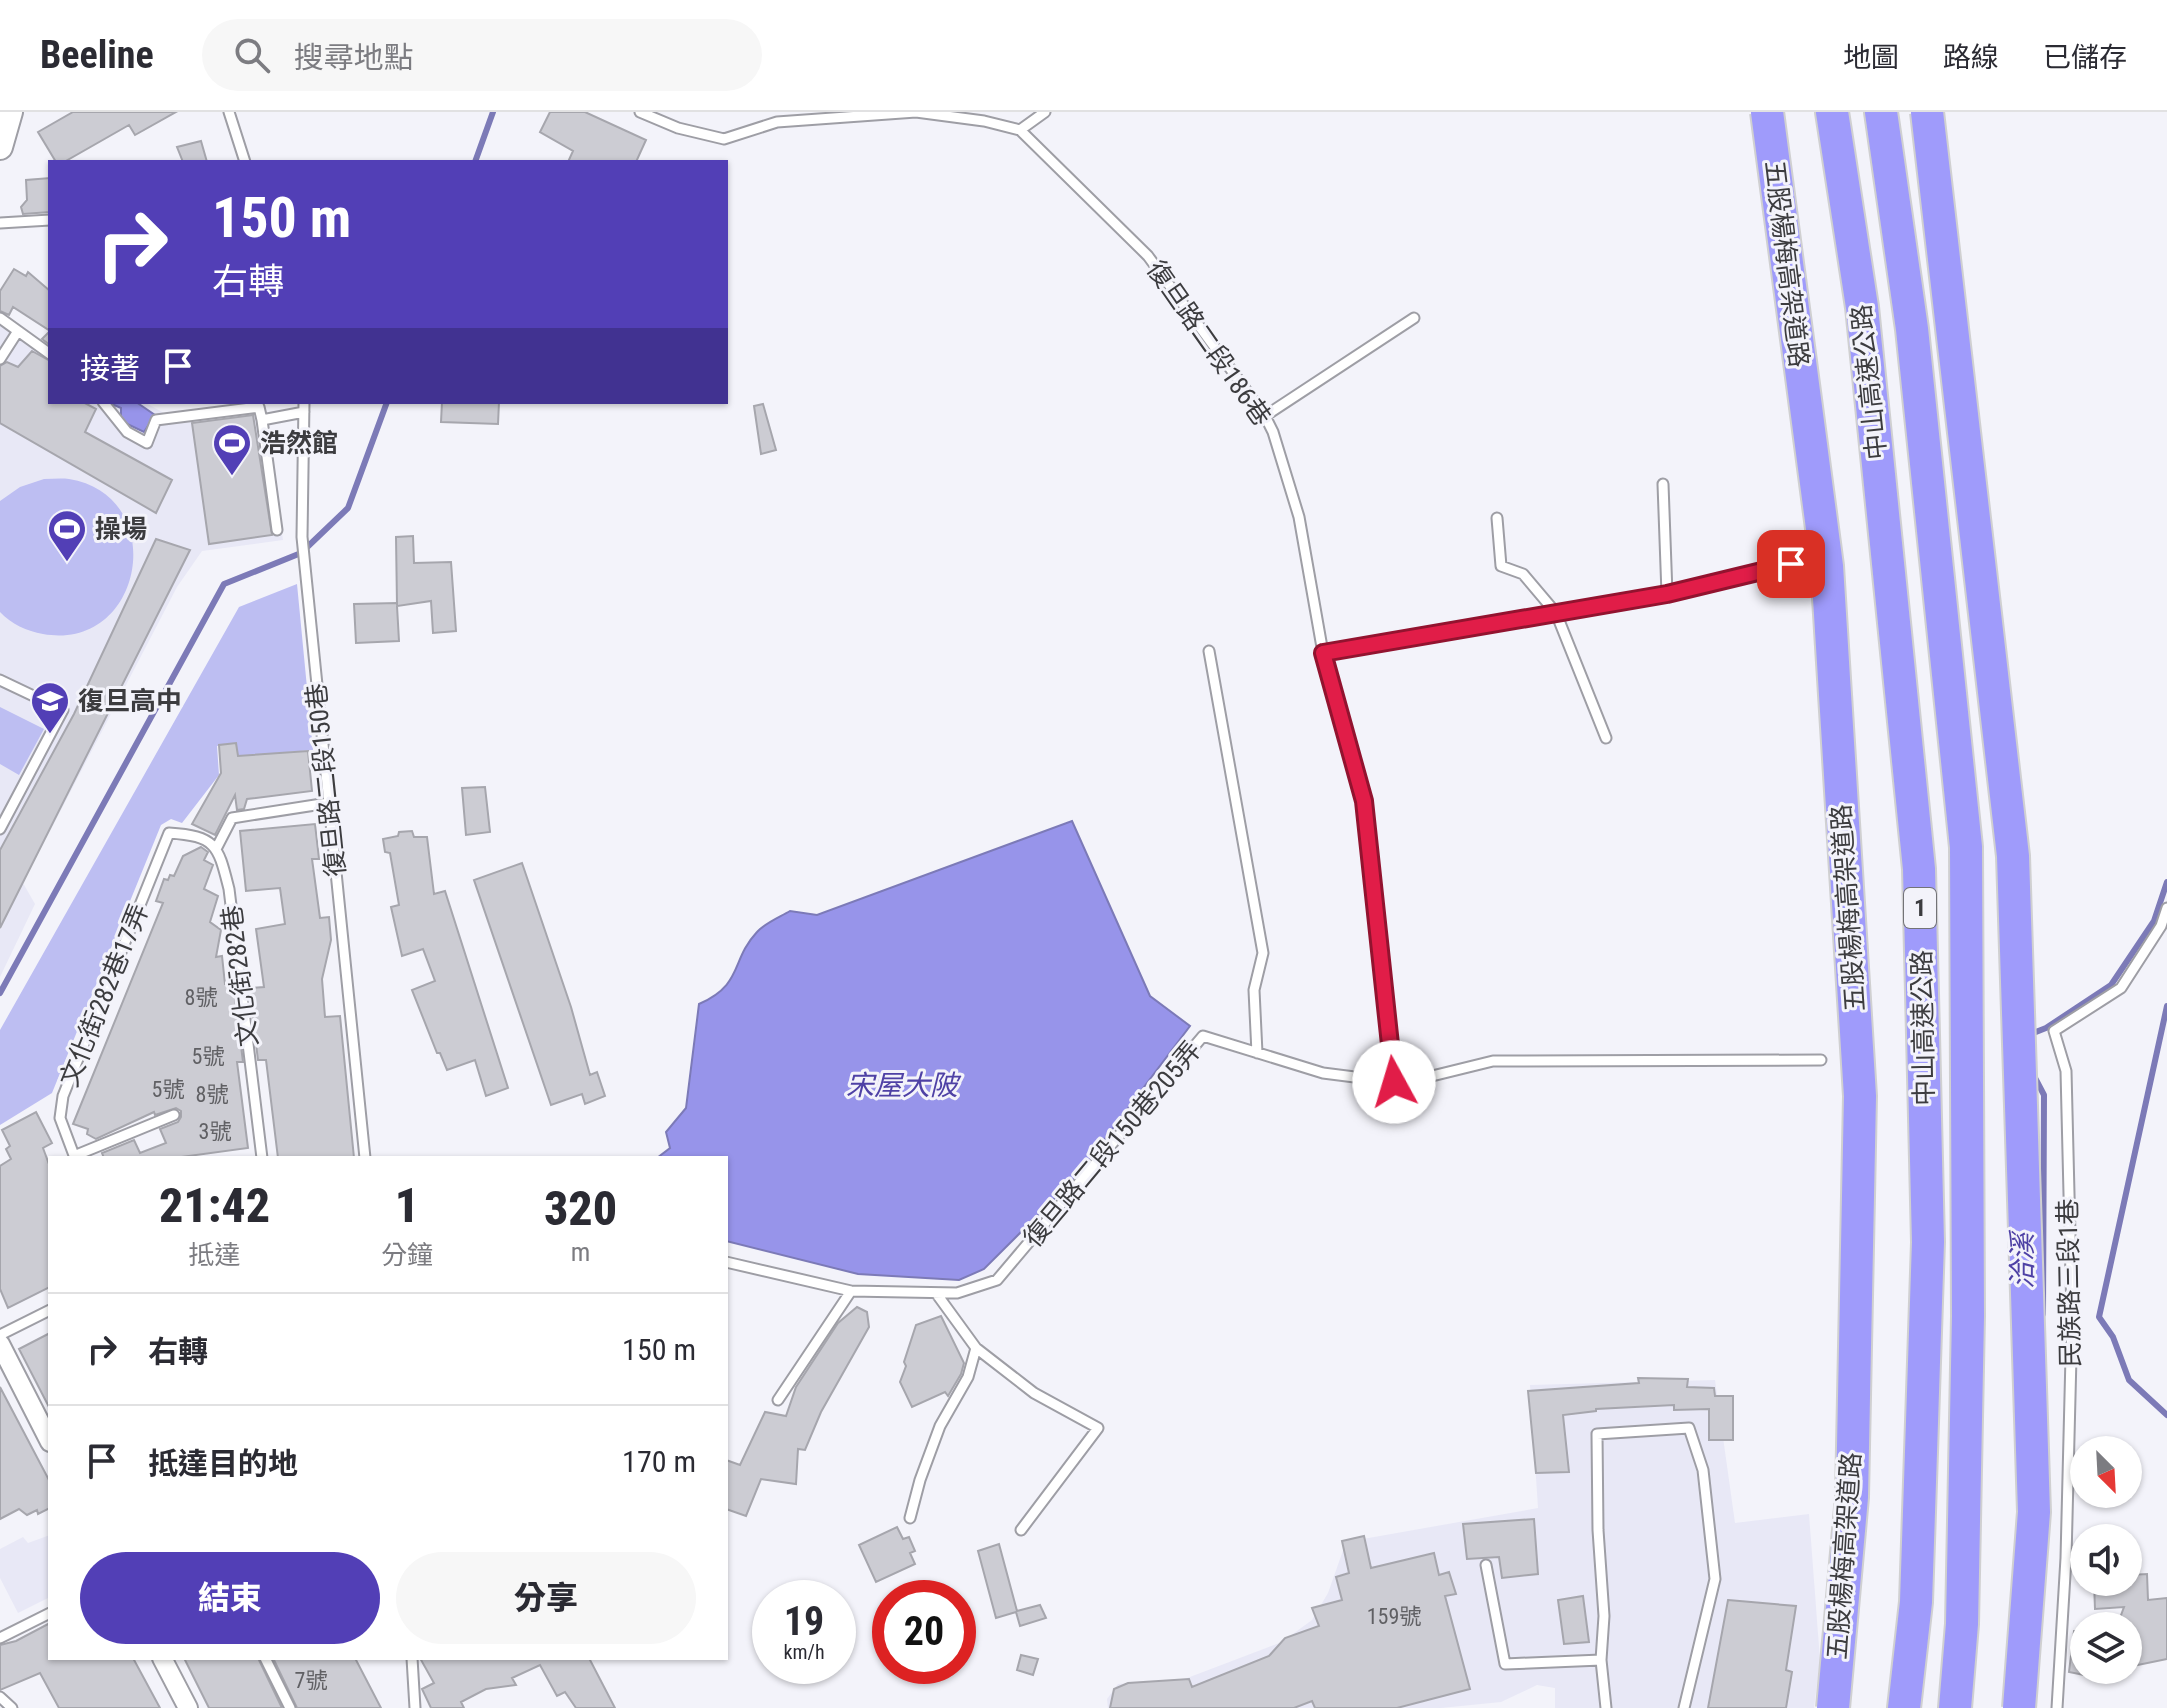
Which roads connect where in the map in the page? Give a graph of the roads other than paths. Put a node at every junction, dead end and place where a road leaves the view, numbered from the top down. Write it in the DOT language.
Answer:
graph roads {
  1 [pos="10,112"];
  2 [pos="229,112"];
  3 [pos="640,112"];
  4 [pos="1045,112"];
  5 [pos="1767,112"];
  6 [pos="1832,112"];
  7 [pos="1881,112"];
  8 [pos="1927,112"];
  9 [pos="816,116"];
  10 [pos="1020,130"];
  11 [pos="0,147"];
  12 [pos="244,160"];
  13 [pos="48,220"];
  14 [pos="0,223"];
  15 [pos="0,318"];
  16 [pos="1414,318"];
  17 [pos="18,331"];
  18 [pos="48,353"];
  19 [pos="0,359"];
  20 [pos="105,404"];
  21 [pos="304,407"];
  22 [pos="1265,416"];
  23 [pos="262,420"];
  24 [pos="1663,484"];
  25 [pos="1497,518"];
  26 [pos="277,530"];
  27 [pos="1791,564"];
  28 [pos="1667,594"];
  29 [pos="1556,613"];
  30 [pos="1209,651"];
  31 [pos="1323,653"];
  32 [pos="0,680"];
  33 [pos="1606,738"];
  34 [pos="328,803"];
  35 [pos="0,829"];
  36 [pos="216,849"];
  37 [pos="2167,908"];
  38 [pos="1257,1053"];
  39 [pos="1821,1060"];
  40 [pos="1394,1082"];
  41 [pos="174,1115"];
  42 [pos="75,1156"];
  43 [pos="77,1156"];
  44 [pos="262,1156"];
  45 [pos="365,1156"];
  46 [pos="728,1262"];
  47 [pos="851,1291"];
  48 [pos="936,1293"];
  49 [pos="48,1311"];
  50 [pos="0,1335"];
  51 [pos="0,1344"];
  52 [pos="976,1348"];
  53 [pos="778,1400"];
  54 [pos="48,1438"];
  55 [pos="910,1518"];
  56 [pos="1021,1530"];
  57 [pos="1486,1565"];
  58 [pos="48,1614"];
  59 [pos="0,1638"];
  60 [pos="163,1660"];
  61 [pos="266,1660"];
  62 [pos="412,1660"];
  63 [pos="1601,1660"];
  64 [pos="0,1697"];
  65 [pos="12,1708"];
  66 [pos="188,1708"];
  67 [pos="290,1708"];
  68 [pos="415,1708"];
  69 [pos="1606,1708"];
  70 [pos="1684,1708"];
  71 [pos="1833,1708"];
  72 [pos="1904,1708"];
  73 [pos="1955,1708"];
  74 [pos="2019,1708"];
  75 [pos="2057,1708"];
  1 -- 11 [label="street"];
  2 -- 12 [label="lane"];
  3 -- 9 [label="lane"];
  4 -- 10 [label="lane"];
  5 -- 71 [label="highway, 五股楊梅高架道路, bridge"];
  6 -- 72 [label="highway, 中山高速公路 / 1"];
  7 -- 73 [label="highway, 中山高速公路 / 1"];
  8 -- 74 [label="highway, bridge"];
  9 -- 10 [label="lane"];
  10 -- 22 [label="lane, 復旦路二段186巷"];
  13 -- 14 [label="lane"];
  15 -- 17 [label="lane"];
  16 -- 22 [label="lane"];
  17 -- 18 [label="lane"];
  17 -- 19 [label="lane"];
  20 -- 23 [label="lane"];
  21 -- 23 [label="lane"];
  21 -- 34 [label="lane, 復旦路二段150巷"];
  22 -- 31 [label="lane, 復旦路二段186巷"];
  23 -- 26 [label="lane"];
  24 -- 28 [label="lane"];
  25 -- 29 [label="lane"];
  27 -- 28 [label="lane"];
  28 -- 29 [label="lane"];
  29 -- 31 [label="lane"];
  29 -- 33 [label="lane"];
  30 -- 38 [label="lane"];
  31 -- 40 [label="lane, 復旦路二段186巷"];
  32 -- 35 [label="lane"];
  34 -- 36 [label="lane"];
  34 -- 45 [label="lane, 復旦路二段150巷"];
  36 -- 42 [label="lane, 文化街282巷17弄"];
  36 -- 44 [label="lane, 文化街282巷"];
  37 -- 75 [label="lane, 民族路三段1巷"];
  38 -- 40 [label="lane, 復旦路二段150巷205弄"];
  38 -- 48 [label="lane, 復旦路二段150巷205弄"];
  39 -- 40 [label="lane, 復旦路二段150巷205弄"];
  41 -- 43 [label="lane"];
  46 -- 47 [label="lane, 復旦路二段150巷205弄"];
  47 -- 48 [label="lane, 復旦路二段150巷205弄"];
  47 -- 53 [label="lane"];
  48 -- 52 [label="lane"];
  49 -- 50 [label="lane"];
  51 -- 54 [label="street"];
  52 -- 55 [label="lane"];
  52 -- 56 [label="lane"];
  57 -- 63 [label="lane"];
  58 -- 59 [label="lane"];
  60 -- 66 [label="street"];
  61 -- 67 [label="lane"];
  62 -- 68 [label="lane"];
  63 -- 69 [label="lane"];
  63 -- 70 [label="lane"];
  64 -- 65 [label="lane"];
}
